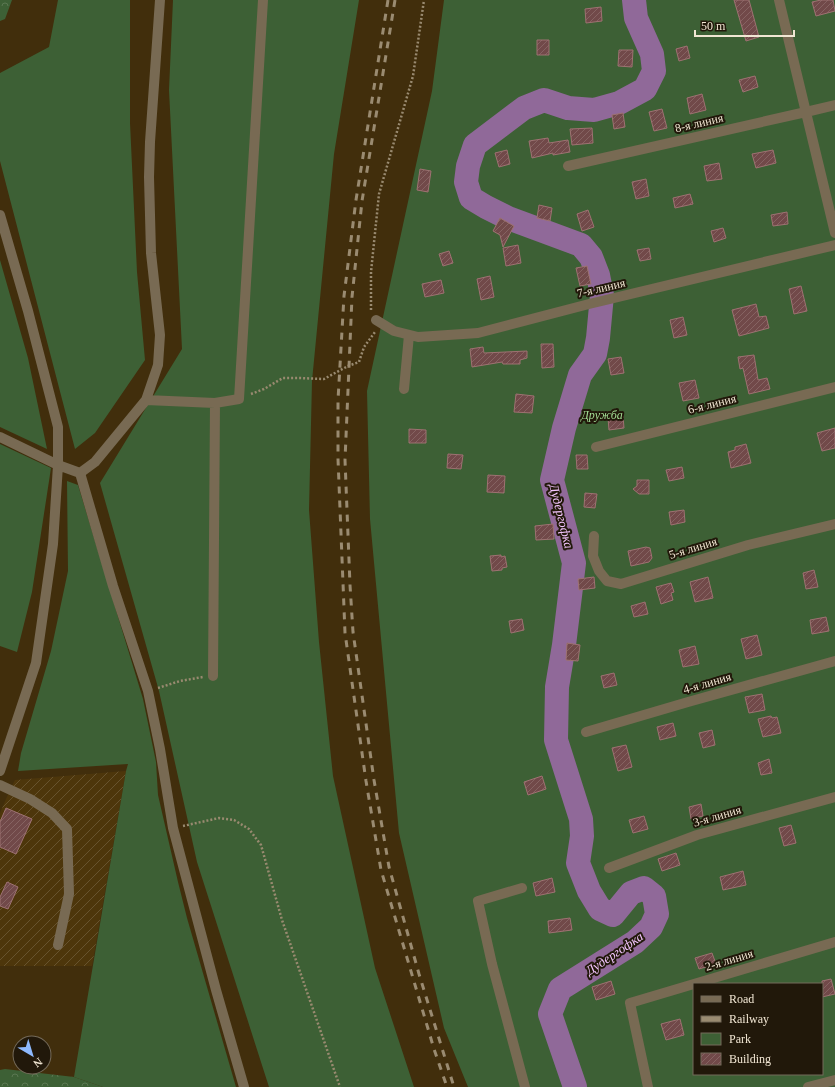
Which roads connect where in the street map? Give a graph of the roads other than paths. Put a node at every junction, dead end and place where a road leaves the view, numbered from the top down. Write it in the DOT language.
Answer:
graph roads {
  1 [pos="160,0"];
  2 [pos="263,0"];
  3 [pos="779,0"];
  4 [pos="835,105"];
  5 [pos="806,112"];
  6 [pos="568,166"];
  7 [pos="0,215"];
  8 [pos="835,233"];
  9 [pos="835,245"];
  10 [pos="378,322"];
  11 [pos="409,335"];
  12 [pos="835,387"];
  13 [pos="404,389"];
  14 [pos="146,400"];
  15 [pos="215,403"];
  16 [pos="0,437"];
  17 [pos="596,447"];
  18 [pos="58,465"];
  19 [pos="80,473"];
  20 [pos="835,524"];
  21 [pos="594,536"];
  22 [pos="835,661"];
  23 [pos="213,676"];
  24 [pos="586,732"];
  25 [pos="0,771"];
  26 [pos="0,785"];
  27 [pos="835,797"];
  28 [pos="609,868"];
  29 [pos="522,888"];
  30 [pos="835,942"];
  31 [pos="58,945"];
  32 [pos="697,983"];
  33 [pos="693,984"];
  34 [pos="835,1080"];
  35 [pos="244,1087"];
  36 [pos="525,1087"];
  37 [pos="648,1087"];
  38 [pos="808,1087"];
  1 -- 14 [label="street"];
  2 -- 15 [label="street"];
  3 -- 5 [label="street"];
  4 -- 5 [label="street, 8-я линия"];
  5 -- 6 [label="street, 8-я линия"];
  5 -- 8 [label="street"];
  7 -- 18 [label="street"];
  9 -- 11 [label="street, 7-я линия"];
  10 -- 11 [label="street, 7-я линия"];
  11 -- 13 [label="street"];
  12 -- 17 [label="street, 6-я линия"];
  14 -- 15 [label="street"];
  14 -- 19 [label="street"];
  15 -- 23 [label="street"];
  16 -- 18 [label="street"];
  18 -- 19 [label="street"];
  18 -- 25 [label="street"];
  19 -- 35 [label="street"];
  20 -- 21 [label="street, 5-я линия"];
  22 -- 24 [label="street, 4-я линия"];
  26 -- 31 [label="street"];
  27 -- 28 [label="street, 3-я линия"];
  29 -- 36 [label="street"];
  30 -- 32 [label="street, 2-я линия"];
  33 -- 37 [label="street, 2-я линия"];
  34 -- 38 [label="street"];
}
